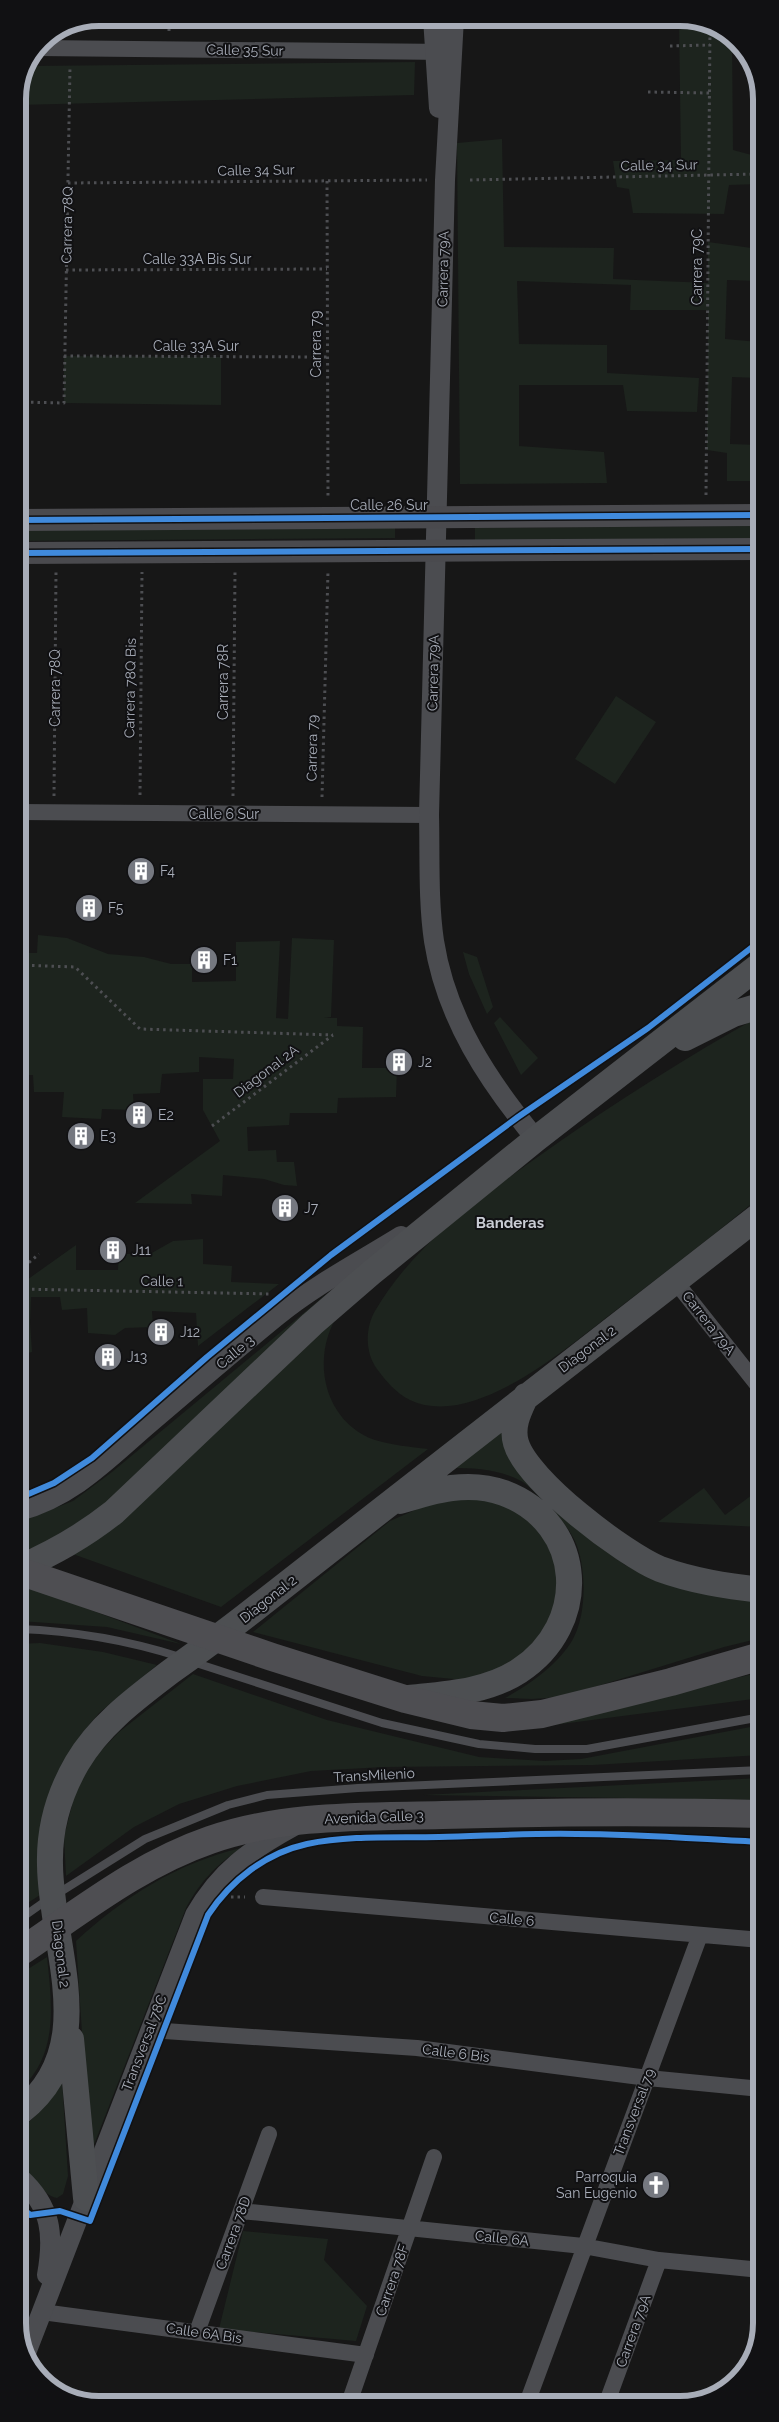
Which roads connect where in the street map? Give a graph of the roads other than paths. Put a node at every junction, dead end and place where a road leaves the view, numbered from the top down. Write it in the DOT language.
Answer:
graph roads {
  1 [pos="435,26"];
  2 [pos="451,26"];
  3 [pos="50,46"];
  4 [pos="443,52"];
  5 [pos="753,515"];
  6 [pos="436,518"];
  7 [pos="26,520"];
  8 [pos="753,549"];
  9 [pos="436,550"];
  10 [pos="26,553"];
  11 [pos="26,812"];
  12 [pos="429,815"];
  13 [pos="753,970"];
  14 [pos="753,1009"];
  15 [pos="628,1067"];
  16 [pos="536,1139"];
  17 [pos="458,1202"];
  18 [pos="753,1220"];
  19 [pos="675,1281"];
  20 [pos="753,1379"];
  21 [pos="526,1396"];
  22 [pos="385,1506"];
  23 [pos="26,1509"];
  24 [pos="26,1566"];
  25 [pos="26,1571"];
  26 [pos="753,1589"];
  27 [pos="26,1630"];
  28 [pos="753,1658"];
  29 [pos="405,1699"];
  30 [pos="753,1718"];
  31 [pos="753,1770"];
  32 [pos="753,1814"];
  33 [pos="306,1820"];
  34 [pos="263,1897"];
  35 [pos="26,1914"];
  36 [pos="700,1935"];
  37 [pos="753,1939"];
  38 [pos="26,1948"];
  39 [pos="68,2013"];
  40 [pos="150,2030"];
  41 [pos="648,2078"];
  42 [pos="753,2088"];
  43 [pos="26,2107"];
  44 [pos="269,2134"];
  45 [pos="434,2157"];
  46 [pos="28,2190"];
  47 [pos="86,2198"];
  48 [pos="241,2211"];
  49 [pos="410,2228"];
  50 [pos="583,2246"];
  51 [pos="659,2260"];
  52 [pos="753,2269"];
  53 [pos="42,2312"];
  54 [pos="197,2332"];
  55 [pos="30,2344"];
  56 [pos="366,2354"];
  57 [pos="351,2396"];
  58 [pos="529,2396"];
  59 [pos="609,2396"];
  1 -- 4 [label="street, Carrera 79A"];
  2 -- 4 [label="street, Carrera 79A"];
  3 -- 4 [label="street, Calle 35 Sur"];
  4 -- 6 [label="street, Carrera 79A"];
  5 -- 6 [label="main road, Calle 26 Sur"];
  6 -- 7 [label="main road, Calle 26 Sur"];
  6 -- 9 [label="street, Carrera 79A"];
  8 -- 9 [label="main road"];
  9 -- 10 [label="main road"];
  9 -- 12 [label="street, Carrera 79A"];
  11 -- 12 [label="street, Calle 6 Sur"];
  12 -- 16 [label="street, Carrera 79A"];
  13 -- 15 [label="main road"];
  14 -- 15 [label="main road"];
  15 -- 16 [label="main road"];
  16 -- 17 [label="main road"];
  17 -- 23 [label="street, Calle 3"];
  17 -- 24 [label="main road"];
  18 -- 19 [label="main road, Diagonal 2"];
  19 -- 20 [label="street, Carrera 79A"];
  19 -- 21 [label="main road, Diagonal 2"];
  21 -- 22 [label="main road, Diagonal 2"];
  21 -- 26 [label="main road"];
  22 -- 29 [label="main road"];
  22 -- 39 [label="main road, Diagonal 2"];
  25 -- 29 [label="highway"];
  27 -- 30 [label="lane"];
  28 -- 29 [label="highway"];
  31 -- 35 [label="lane, TransMilenio"];
  32 -- 33 [label="highway, Avenida Calle 3"];
  33 -- 38 [label="highway, Avenida Calle 3"];
  33 -- 40 [label="street, Transversal 78C"];
  34 -- 36 [label="street, Calle 6"];
  36 -- 37 [label="street, Calle 6"];
  36 -- 41 [label="street, Transversal 79"];
  39 -- 43 [label="main road, Diagonal 2"];
  39 -- 47 [label="main road"];
  40 -- 41 [label="street, Calle 6 Bis"];
  40 -- 47 [label="street, Transversal 78C"];
  41 -- 42 [label="street, Calle 6 Bis"];
  41 -- 50 [label="street, Transversal 79"];
  44 -- 48 [label="street, Carrera 78D"];
  45 -- 49 [label="street, Carrera 78F"];
  46 -- 53 [label="street, Transversal 78C"];
  47 -- 53 [label="street, Transversal 78C"];
  48 -- 49 [label="street, Calle 6A"];
  48 -- 54 [label="street, Carrera 78D"];
  49 -- 50 [label="street, Calle 6A"];
  49 -- 56 [label="street, Carrera 78F"];
  50 -- 51 [label="street, Calle 6A"];
  50 -- 58 [label="street, Transversal 79"];
  51 -- 52 [label="street, Calle 6A"];
  51 -- 59 [label="street, Carrera 79A"];
  53 -- 54 [label="street, Calle 6A Bis"];
  53 -- 55 [label="street, Transversal 78C"];
  54 -- 56 [label="street, Calle 6A Bis"];
  56 -- 57 [label="street, Carrera 78F"];
}
